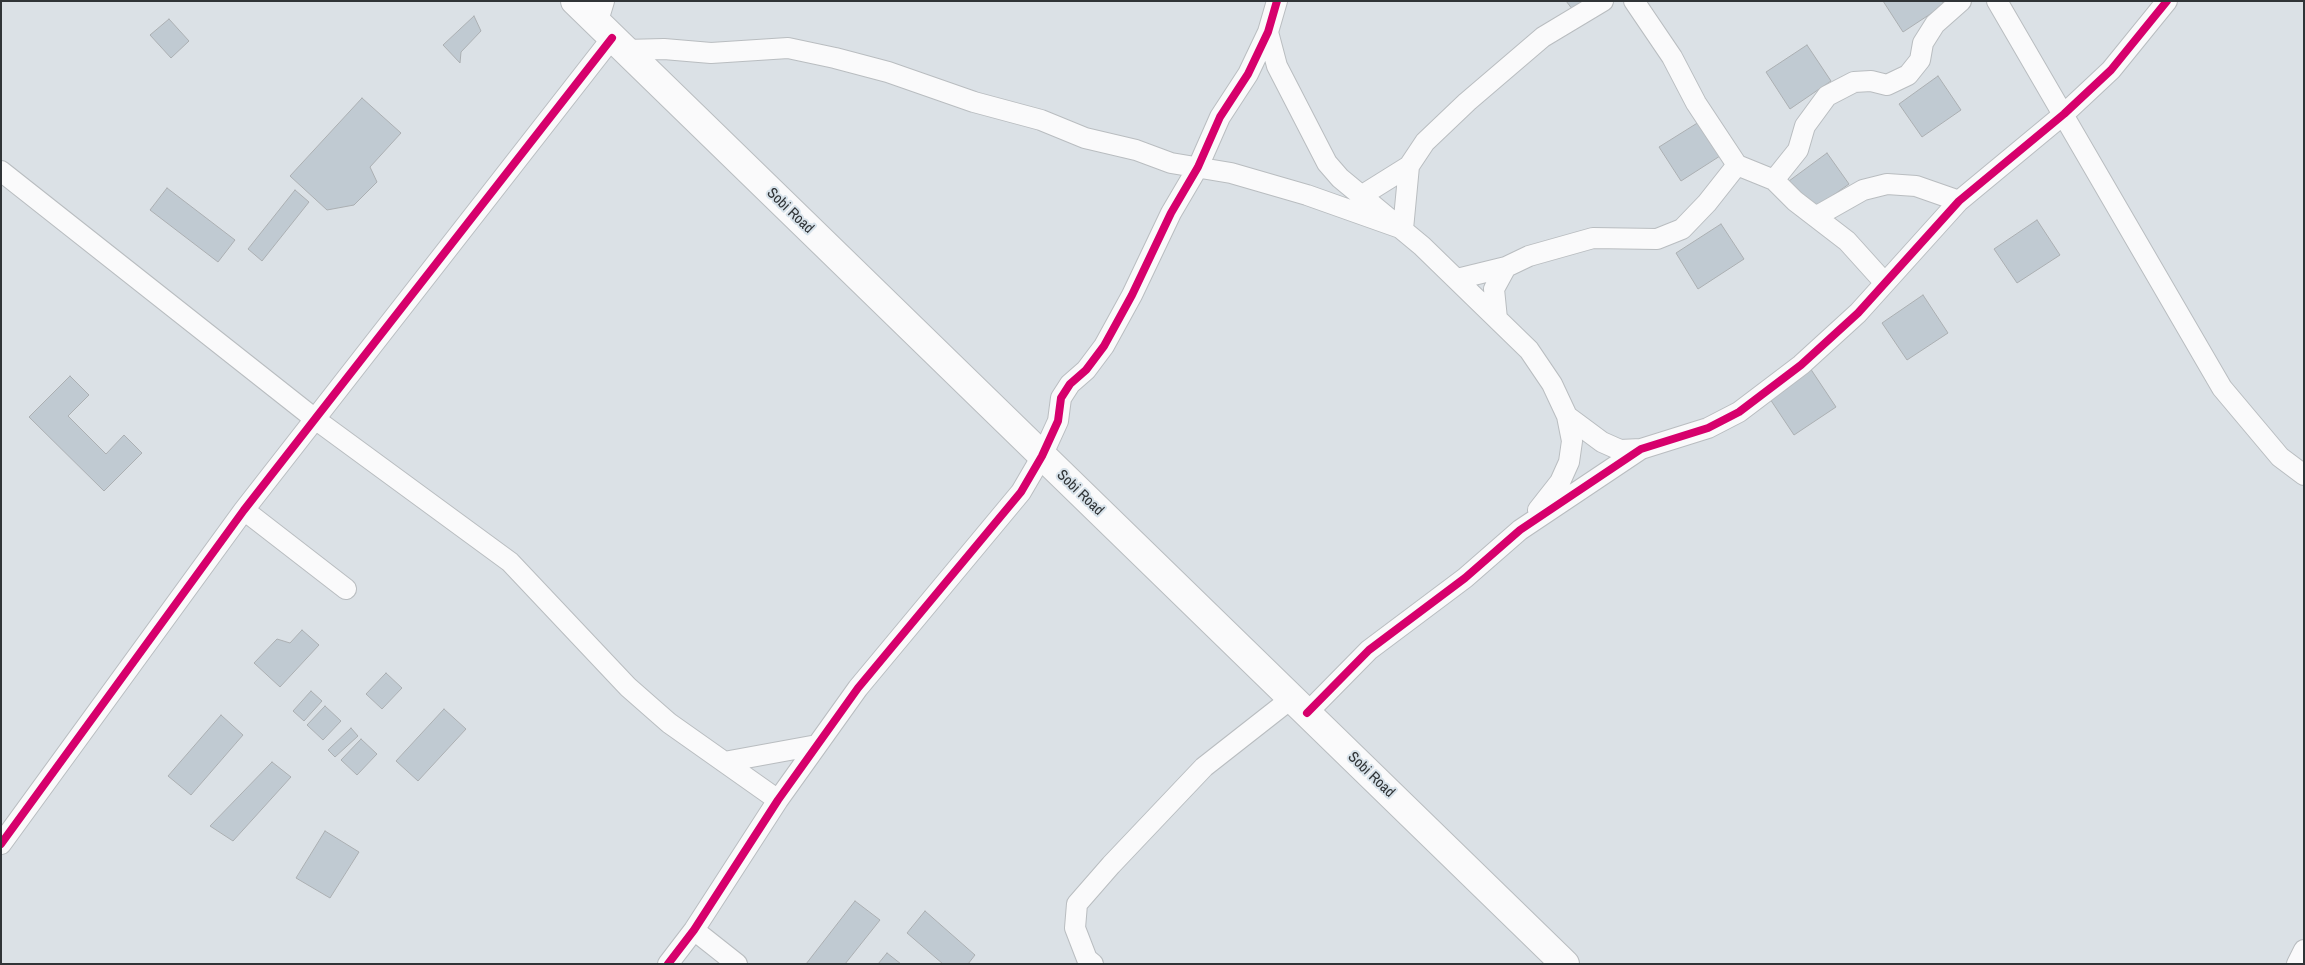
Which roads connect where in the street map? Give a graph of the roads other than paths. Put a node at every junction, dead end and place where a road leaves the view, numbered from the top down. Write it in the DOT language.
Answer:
graph roads {
  1 [pos="575,1"];
  2 [pos="1277,1"];
  3 [pos="1603,1"];
  4 [pos="1634,1"];
  5 [pos="1961,1"];
  6 [pos="1997,1"];
  7 [pos="2167,1"];
  8 [pos="610,28"];
  9 [pos="1268,32"];
  10 [pos="2064,114"];
  11 [pos="1737,165"];
  12 [pos="1409,166"];
  13 [pos="1198,167"];
  14 [pos="1,172"];
  15 [pos="1774,180"];
  16 [pos="1361,196"];
  17 [pos="1959,200"];
  18 [pos="1817,216"];
  19 [pos="1403,229"];
  20 [pos="1506,267"];
  21 [pos="1457,280"];
  22 [pos="1884,282"];
  23 [pos="1497,318"];
  24 [pos="1567,416"];
  25 [pos="315,419"];
  26 [pos="1641,449"];
  27 [pos="1042,456"];
  28 [pos="2304,475"];
  29 [pos="244,510"];
  30 [pos="1520,530"];
  31 [pos="346,589"];
  32 [pos="1299,706"];
  33 [pos="818,745"];
  34 [pos="724,762"];
  35 [pos="778,800"];
  36 [pos="1,844"];
  37 [pos="694,930"];
  38 [pos="2304,950"];
  39 [pos="668,964"];
  40 [pos="737,964"];
  41 [pos="1093,964"];
  42 [pos="1565,964"];
  43 [pos="2297,964"];
  1 -- 8 [label="highway, Sobi Road"];
  2 -- 9 [label="street"];
  3 -- 12 [label="street"];
  4 -- 11 [label="street"];
  5 -- 15 [label="street"];
  6 -- 10 [label="street"];
  7 -- 10 [label="street"];
  8 -- 13 [label="street"];
  8 -- 25 [label="street"];
  8 -- 27 [label="highway, Sobi Road"];
  9 -- 13 [label="street"];
  9 -- 16 [label="street"];
  10 -- 17 [label="street"];
  10 -- 28 [label="street"];
  11 -- 15 [label="street"];
  11 -- 20 [label="street"];
  12 -- 16 [label="street"];
  12 -- 19 [label="street"];
  13 -- 19 [label="street"];
  13 -- 27 [label="street"];
  14 -- 25 [label="street"];
  15 -- 18 [label="street"];
  16 -- 19 [label="street"];
  17 -- 18 [label="street"];
  17 -- 22 [label="street"];
  18 -- 22 [label="street"];
  19 -- 21 [label="street"];
  20 -- 21 [label="street"];
  20 -- 23 [label="street"];
  21 -- 23 [label="street"];
  22 -- 26 [label="street"];
  23 -- 24 [label="street"];
  24 -- 26 [label="street"];
  24 -- 30 [label="street"];
  25 -- 29 [label="street"];
  25 -- 34 [label="street"];
  26 -- 30 [label="street"];
  27 -- 32 [label="highway, Sobi Road"];
  27 -- 33 [label="street"];
  29 -- 31 [label="street"];
  29 -- 36 [label="street"];
  30 -- 32 [label="street"];
  32 -- 41 [label="street"];
  32 -- 42 [label="highway, Sobi Road"];
  33 -- 34 [label="street"];
  33 -- 35 [label="street"];
  34 -- 35 [label="street"];
  35 -- 37 [label="street"];
  37 -- 39 [label="street"];
  37 -- 40 [label="street"];
  38 -- 43 [label="street"];
}
